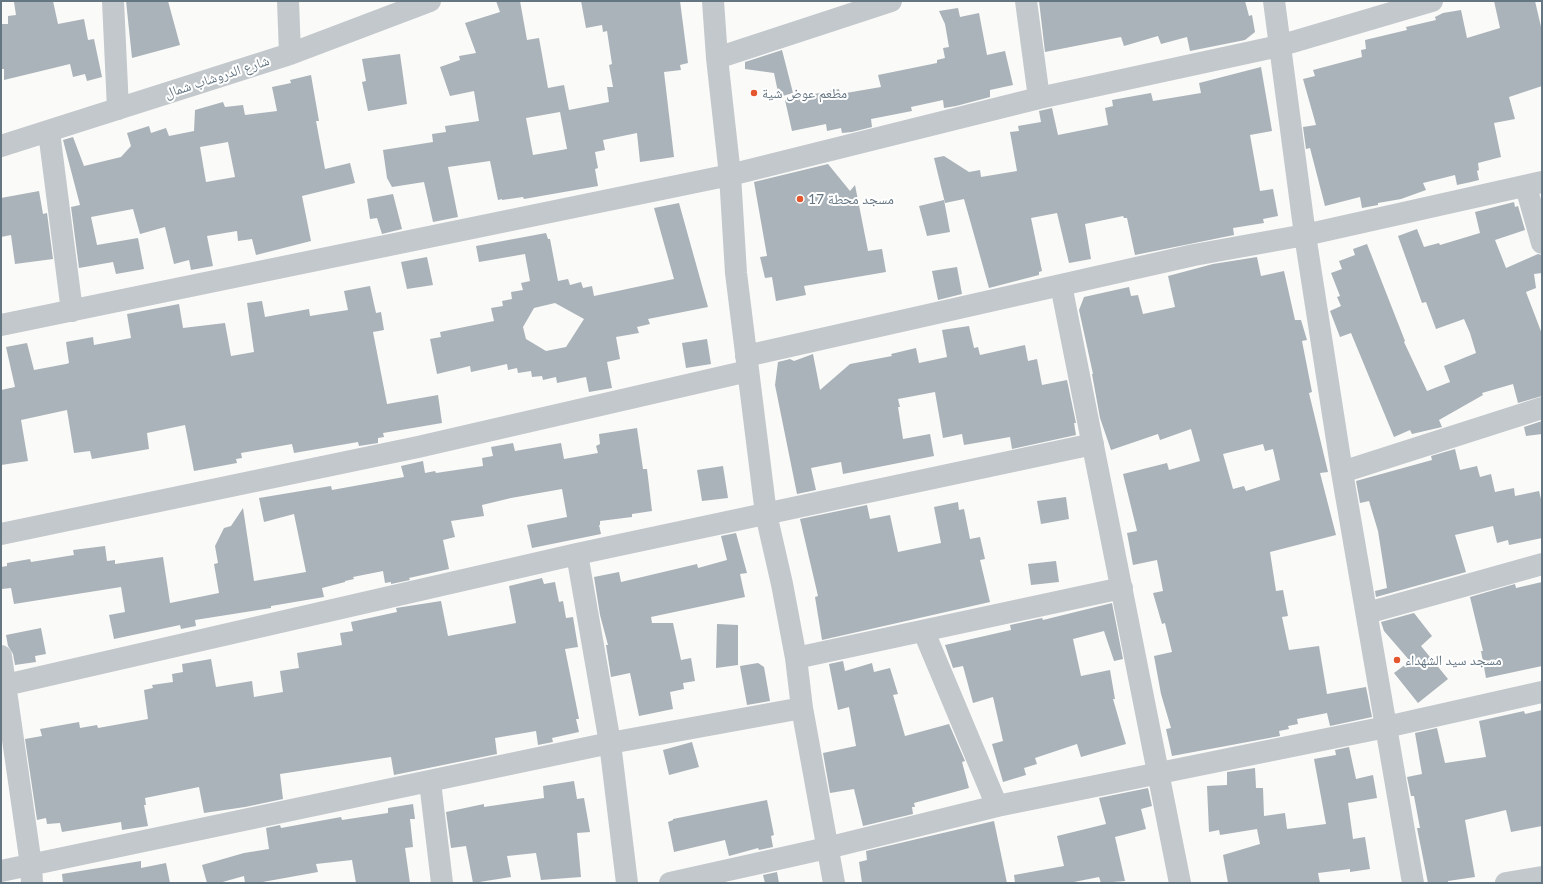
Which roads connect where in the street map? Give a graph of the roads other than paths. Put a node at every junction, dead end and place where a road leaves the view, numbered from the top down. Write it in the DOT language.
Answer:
graph roads {
  1 [pos="112,1"];
  2 [pos="288,1"];
  3 [pos="430,1"];
  4 [pos="713,1"];
  5 [pos="891,1"];
  6 [pos="1026,1"];
  7 [pos="1274,1"];
  8 [pos="1432,1"];
  9 [pos="1279,46"];
  10 [pos="290,54"];
  11 [pos="717,58"];
  12 [pos="1039,98"];
  13 [pos="118,109"];
  14 [pos="49,132"];
  15 [pos="1,146"];
  16 [pos="730,175"];
  17 [pos="1534,184"];
  18 [pos="1305,235"];
  19 [pos="1542,243"];
  20 [pos="1061,285"];
  21 [pos="72,311"];
  22 [pos="1,325"];
  23 [pos="747,364"];
  24 [pos="1542,408"];
  25 [pos="1093,444"];
  26 [pos="1342,472"];
  27 [pos="766,514"];
  28 [pos="1,534"];
  29 [pos="577,554"];
  30 [pos="1542,564"];
  31 [pos="1122,588"];
  32 [pos="1367,612"];
  33 [pos="924,632"];
  34 [pos="1,656"];
  35 [pos="796,658"];
  36 [pos="3,686"];
  37 [pos="1542,692"];
  38 [pos="802,708"];
  39 [pos="1386,727"];
  40 [pos="610,743"];
  41 [pos="1157,774"];
  42 [pos="430,782"];
  43 [pos="997,806"];
  44 [pos="827,848"];
  45 [pos="1,871"];
  46 [pos="31,874"];
  47 [pos="1542,877"];
  48 [pos="442,883"];
  49 [pos="627,883"];
  50 [pos="670,883"];
  51 [pos="834,883"];
  52 [pos="1180,883"];
  53 [pos="1413,883"];
  54 [pos="1506,883"];
  1 -- 13 [label="street"];
  2 -- 10 [label="street"];
  3 -- 10 [label="street, شارع الدروشاب شمال"];
  4 -- 11 [label="street"];
  5 -- 11 [label="street"];
  6 -- 12 [label="street"];
  7 -- 9 [label="street"];
  8 -- 9 [label="street"];
  9 -- 12 [label="street"];
  9 -- 18 [label="street"];
  10 -- 13 [label="street, شارع الدروشاب شمال"];
  11 -- 16 [label="street"];
  12 -- 16 [label="street"];
  13 -- 14 [label="street, شارع الدروشاب شمال"];
  14 -- 15 [label="street, شارع الدروشاب شمال"];
  14 -- 21 [label="street"];
  16 -- 21 [label="street"];
  16 -- 23 [label="street"];
  17 -- 18 [label="street"];
  17 -- 19 [label="street"];
  18 -- 20 [label="street"];
  18 -- 26 [label="street"];
  20 -- 23 [label="street"];
  20 -- 25 [label="street"];
  21 -- 22 [label="street"];
  23 -- 27 [label="street"];
  23 -- 28 [label="street"];
  24 -- 26 [label="street"];
  25 -- 27 [label="street"];
  25 -- 31 [label="street"];
  26 -- 32 [label="street"];
  27 -- 29 [label="street"];
  27 -- 35 [label="street"];
  29 -- 36 [label="street"];
  29 -- 40 [label="street"];
  30 -- 32 [label="street"];
  31 -- 33 [label="street"];
  31 -- 41 [label="street"];
  32 -- 39 [label="street"];
  33 -- 35 [label="street"];
  33 -- 43 [label="street"];
  34 -- 36 [label="street"];
  35 -- 38 [label="street"];
  36 -- 46 [label="street"];
  37 -- 39 [label="street"];
  38 -- 40 [label="street"];
  38 -- 44 [label="street"];
  39 -- 41 [label="street"];
  39 -- 53 [label="street"];
  40 -- 42 [label="street"];
  40 -- 49 [label="street"];
  41 -- 43 [label="street"];
  41 -- 52 [label="street"];
  42 -- 46 [label="street"];
  42 -- 48 [label="street"];
  43 -- 44 [label="street"];
  44 -- 50 [label="street"];
  44 -- 51 [label="street"];
  45 -- 46 [label="street"];
  47 -- 54 [label="street"];
}
